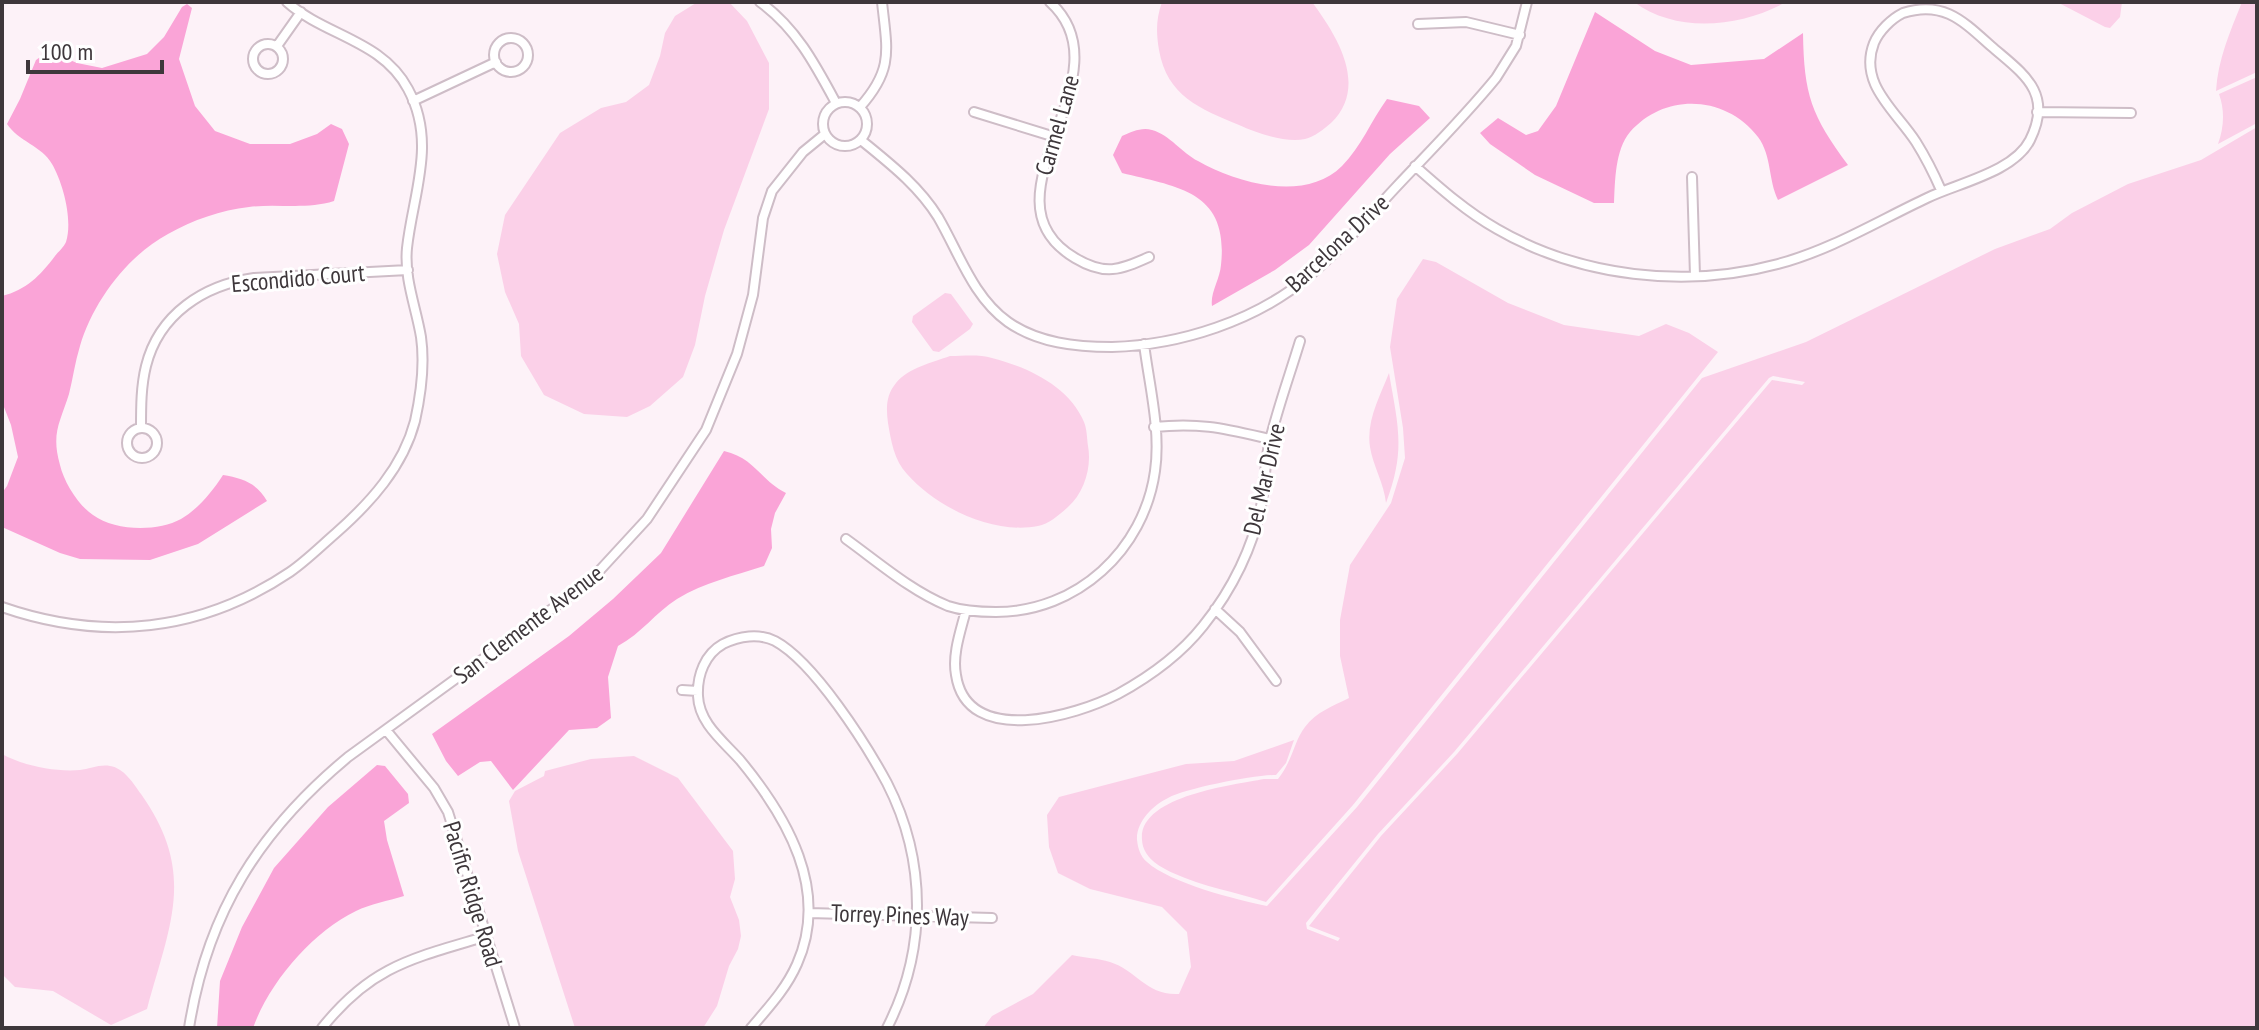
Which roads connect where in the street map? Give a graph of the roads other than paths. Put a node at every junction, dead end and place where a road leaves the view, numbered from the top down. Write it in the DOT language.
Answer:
graph roads {
  1 [pos="287,2"];
  2 [pos="760,2"];
  3 [pos="882,2"];
  4 [pos="1050,2"];
  5 [pos="1527,2"];
  6 [pos="301,12"];
  7 [pos="1418,24"];
  8 [pos="1520,35"];
  9 [pos="277,46"];
  10 [pos="496,62"];
  11 [pos="413,101"];
  12 [pos="836,103"];
  13 [pos="860,107"];
  14 [pos="974,112"];
  15 [pos="2037,112"];
  16 [pos="2131,113"];
  17 [pos="825,134"];
  18 [pos="1055,137"];
  19 [pos="861,140"];
  20 [pos="1415,166"];
  21 [pos="1692,177"];
  22 [pos="1941,190"];
  23 [pos="1149,257"];
  24 [pos="408,270"];
  25 [pos="1695,276"];
  26 [pos="1300,341"];
  27 [pos="1144,344"];
  28 [pos="1154,427"];
  29 [pos="141,428"];
  30 [pos="1270,439"];
  31 [pos="846,539"];
  32 [pos="2,607"];
  33 [pos="1215,609"];
  34 [pos="966,610"];
  35 [pos="1276,681"];
  36 [pos="682,690"];
  37 [pos="698,691"];
  38 [pos="386,730"];
  39 [pos="809,913"];
  40 [pos="917,916"];
  41 [pos="992,918"];
  42 [pos="487,936"];
  43 [pos="189,1028"];
  44 [pos="322,1028"];
  45 [pos="515,1028"];
  46 [pos="751,1028"];
  47 [pos="887,1028"];
  1 -- 6 [label="street"];
  2 -- 12 [label="street"];
  3 -- 13 [label="street"];
  4 -- 18 [label="street, Carmel Lane"];
  5 -- 8 [label="street, Barcelona Drive"];
  6 -- 9 [label="street"];
  6 -- 11 [label="street"];
  7 -- 8 [label="street"];
  8 -- 20 [label="street, Barcelona Drive"];
  10 -- 10 [label="street"];
  10 -- 11 [label="street"];
  11 -- 24 [label="street"];
  12 -- 13 [label="street"];
  12 -- 17 [label="street"];
  13 -- 19 [label="street"];
  14 -- 18 [label="street"];
  15 -- 16 [label="street"];
  15 -- 22 [label="street"];
  15 -- 22 [label="street"];
  17 -- 19 [label="street"];
  17 -- 38 [label="street, San Clemente Avenue"];
  18 -- 23 [label="street, Carmel Lane"];
  19 -- 27 [label="street, Barcelona Drive"];
  20 -- 25 [label="street"];
  20 -- 27 [label="street, Barcelona Drive"];
  21 -- 25 [label="street"];
  22 -- 25 [label="street"];
  24 -- 29 [label="street, Escondido Court"];
  24 -- 32 [label="street"];
  26 -- 30 [label="street, Del Mar Drive"];
  27 -- 28 [label="street"];
  28 -- 30 [label="street"];
  28 -- 34 [label="street"];
  30 -- 33 [label="street, Del Mar Drive"];
  31 -- 34 [label="street"];
  33 -- 34 [label="street, Del Mar Drive"];
  33 -- 35 [label="street"];
  36 -- 37 [label="street"];
  37 -- 39 [label="street"];
  37 -- 40 [label="street"];
  38 -- 42 [label="street, Pacific Ridge Road"];
  38 -- 43 [label="street, San Clemente Avenue"];
  39 -- 40 [label="street, Torrey Pines Way"];
  39 -- 46 [label="street"];
  40 -- 41 [label="street, Torrey Pines Way"];
  40 -- 47 [label="street"];
  42 -- 44 [label="street"];
  42 -- 45 [label="street, Pacific Ridge Road"];
}
